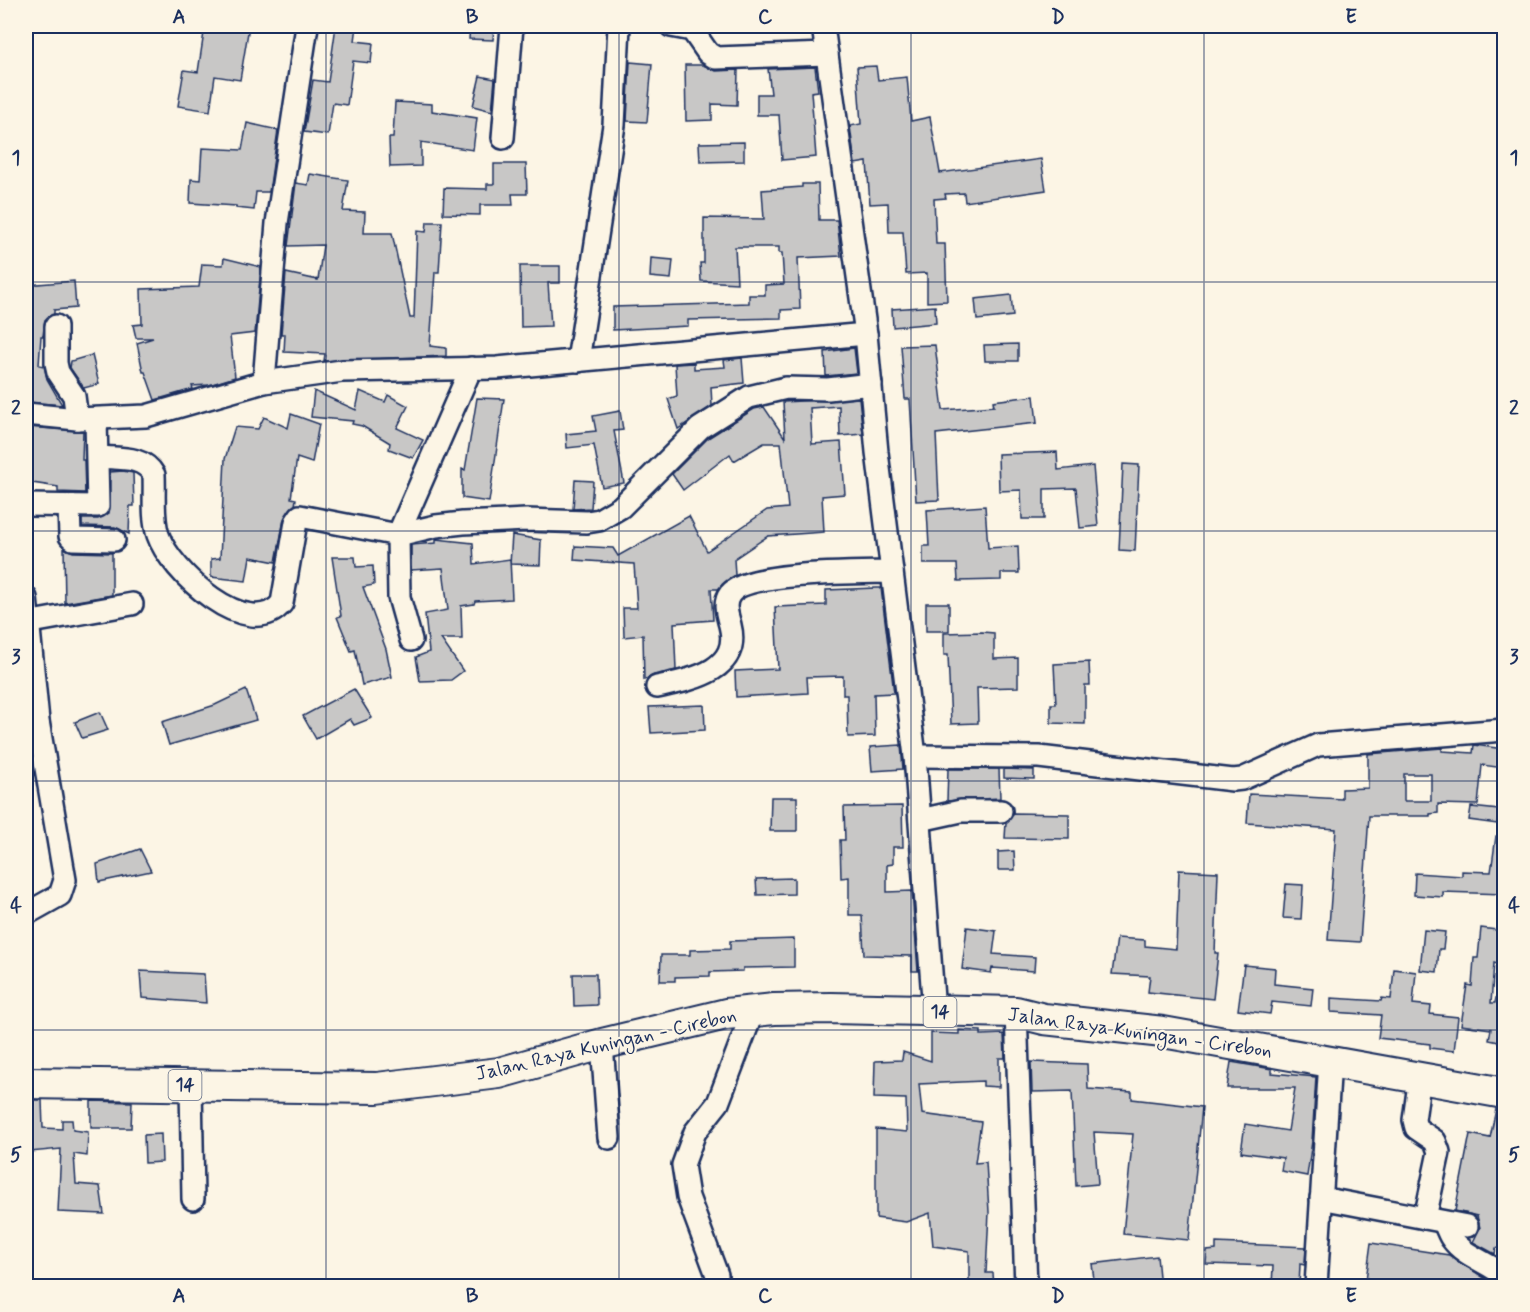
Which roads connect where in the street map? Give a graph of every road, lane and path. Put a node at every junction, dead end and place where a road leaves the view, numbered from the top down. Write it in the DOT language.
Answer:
graph roads {
  1 [pos="307,26"];
  2 [pos="512,26"];
  3 [pos="619,26"];
  4 [pos="671,26"];
  5 [pos="823,26"];
  6 [pos="827,54"];
  7 [pos="503,138"];
  8 [pos="56,326"];
  9 [pos="866,334"];
  10 [pos="578,361"];
  11 [pos="471,368"];
  12 [pos="264,382"];
  13 [pos="871,384"];
  14 [pos="26,414"];
  15 [pos="87,419"];
  16 [pos="98,457"];
  17 [pos="26,505"];
  18 [pos="69,507"];
  19 [pos="398,535"];
  20 [pos="114,540"];
  21 [pos="892,572"];
  22 [pos="26,598"];
  23 [pos="132,604"];
  24 [pos="27,623"];
  25 [pos="411,640"];
  26 [pos="657,687"];
  27 [pos="1504,730"];
  28 [pos="915,756"];
  29 [pos="1001,811"];
  30 [pos="920,820"];
  31 [pos="26,914"];
  32 [pos="753,1011"];
  33 [pos="934,1012"];
  34 [pos="1016,1012"];
  35 [pos="602,1044"];
  36 [pos="1330,1060"];
  37 [pos="1420,1076"];
  38 [pos="26,1083"];
  39 [pos="191,1085"];
  40 [pos="1504,1093"];
  41 [pos="609,1138"];
  42 [pos="1321,1198"];
  43 [pos="193,1199"];
  44 [pos="1434,1220"];
  45 [pos="1467,1226"];
  46 [pos="717,1275"];
  47 [pos="1504,1276"];
  48 [pos="1026,1287"];
  49 [pos="1316,1287"];
  1 -- 12 [label="street"];
  2 -- 7 [label="street"];
  3 -- 10 [label="street"];
  4 -- 6 [label="street"];
  5 -- 6 [label="street"];
  6 -- 9 [label="street"];
  8 -- 15 [label="street"];
  9 -- 10 [label="street"];
  9 -- 13 [label="street"];
  10 -- 11 [label="street"];
  11 -- 12 [label="street"];
  11 -- 19 [label="street"];
  12 -- 15 [label="street"];
  13 -- 19 [label="street"];
  13 -- 21 [label="street"];
  14 -- 15 [label="street"];
  15 -- 16 [label="street"];
  16 -- 18 [label="street"];
  16 -- 19 [label="street"];
  17 -- 18 [label="street"];
  18 -- 20 [label="street"];
  19 -- 25 [label="street"];
  21 -- 26 [label="street"];
  21 -- 28 [label="street"];
  22 -- 24 [label="street"];
  23 -- 24 [label="street"];
  24 -- 31 [label="street"];
  27 -- 28 [label="street"];
  28 -- 30 [label="street"];
  29 -- 30 [label="street"];
  30 -- 33 [label="street"];
  32 -- 33 [label="highway, Jalan Raya Kuningan - Cirebon / 14"];
  32 -- 35 [label="highway, Jalan Raya Kuningan - Cirebon / 14"];
  32 -- 46 [label="street"];
  33 -- 34 [label="highway, Jalan Raya Kuningan - Cirebon / 14"];
  34 -- 36 [label="highway, Jalan Raya Kuningan - Cirebon / 14"];
  34 -- 48 [label="street"];
  35 -- 39 [label="highway, Jalan Raya Kuningan - Cirebon / 14"];
  35 -- 41 [label="street"];
  36 -- 37 [label="highway, Jalan Raya Kuningan - Cirebon / 14"];
  36 -- 42 [label="street"];
  37 -- 40 [label="highway, Jalan Raya Kuningan - Cirebon / 14"];
  37 -- 44 [label="street"];
  38 -- 39 [label="highway, Jalan Raya Kuningan - Cirebon / 14"];
  39 -- 43 [label="street"];
  42 -- 44 [label="street"];
  42 -- 49 [label="street"];
  44 -- 45 [label="street"];
  44 -- 47 [label="street"];
}
